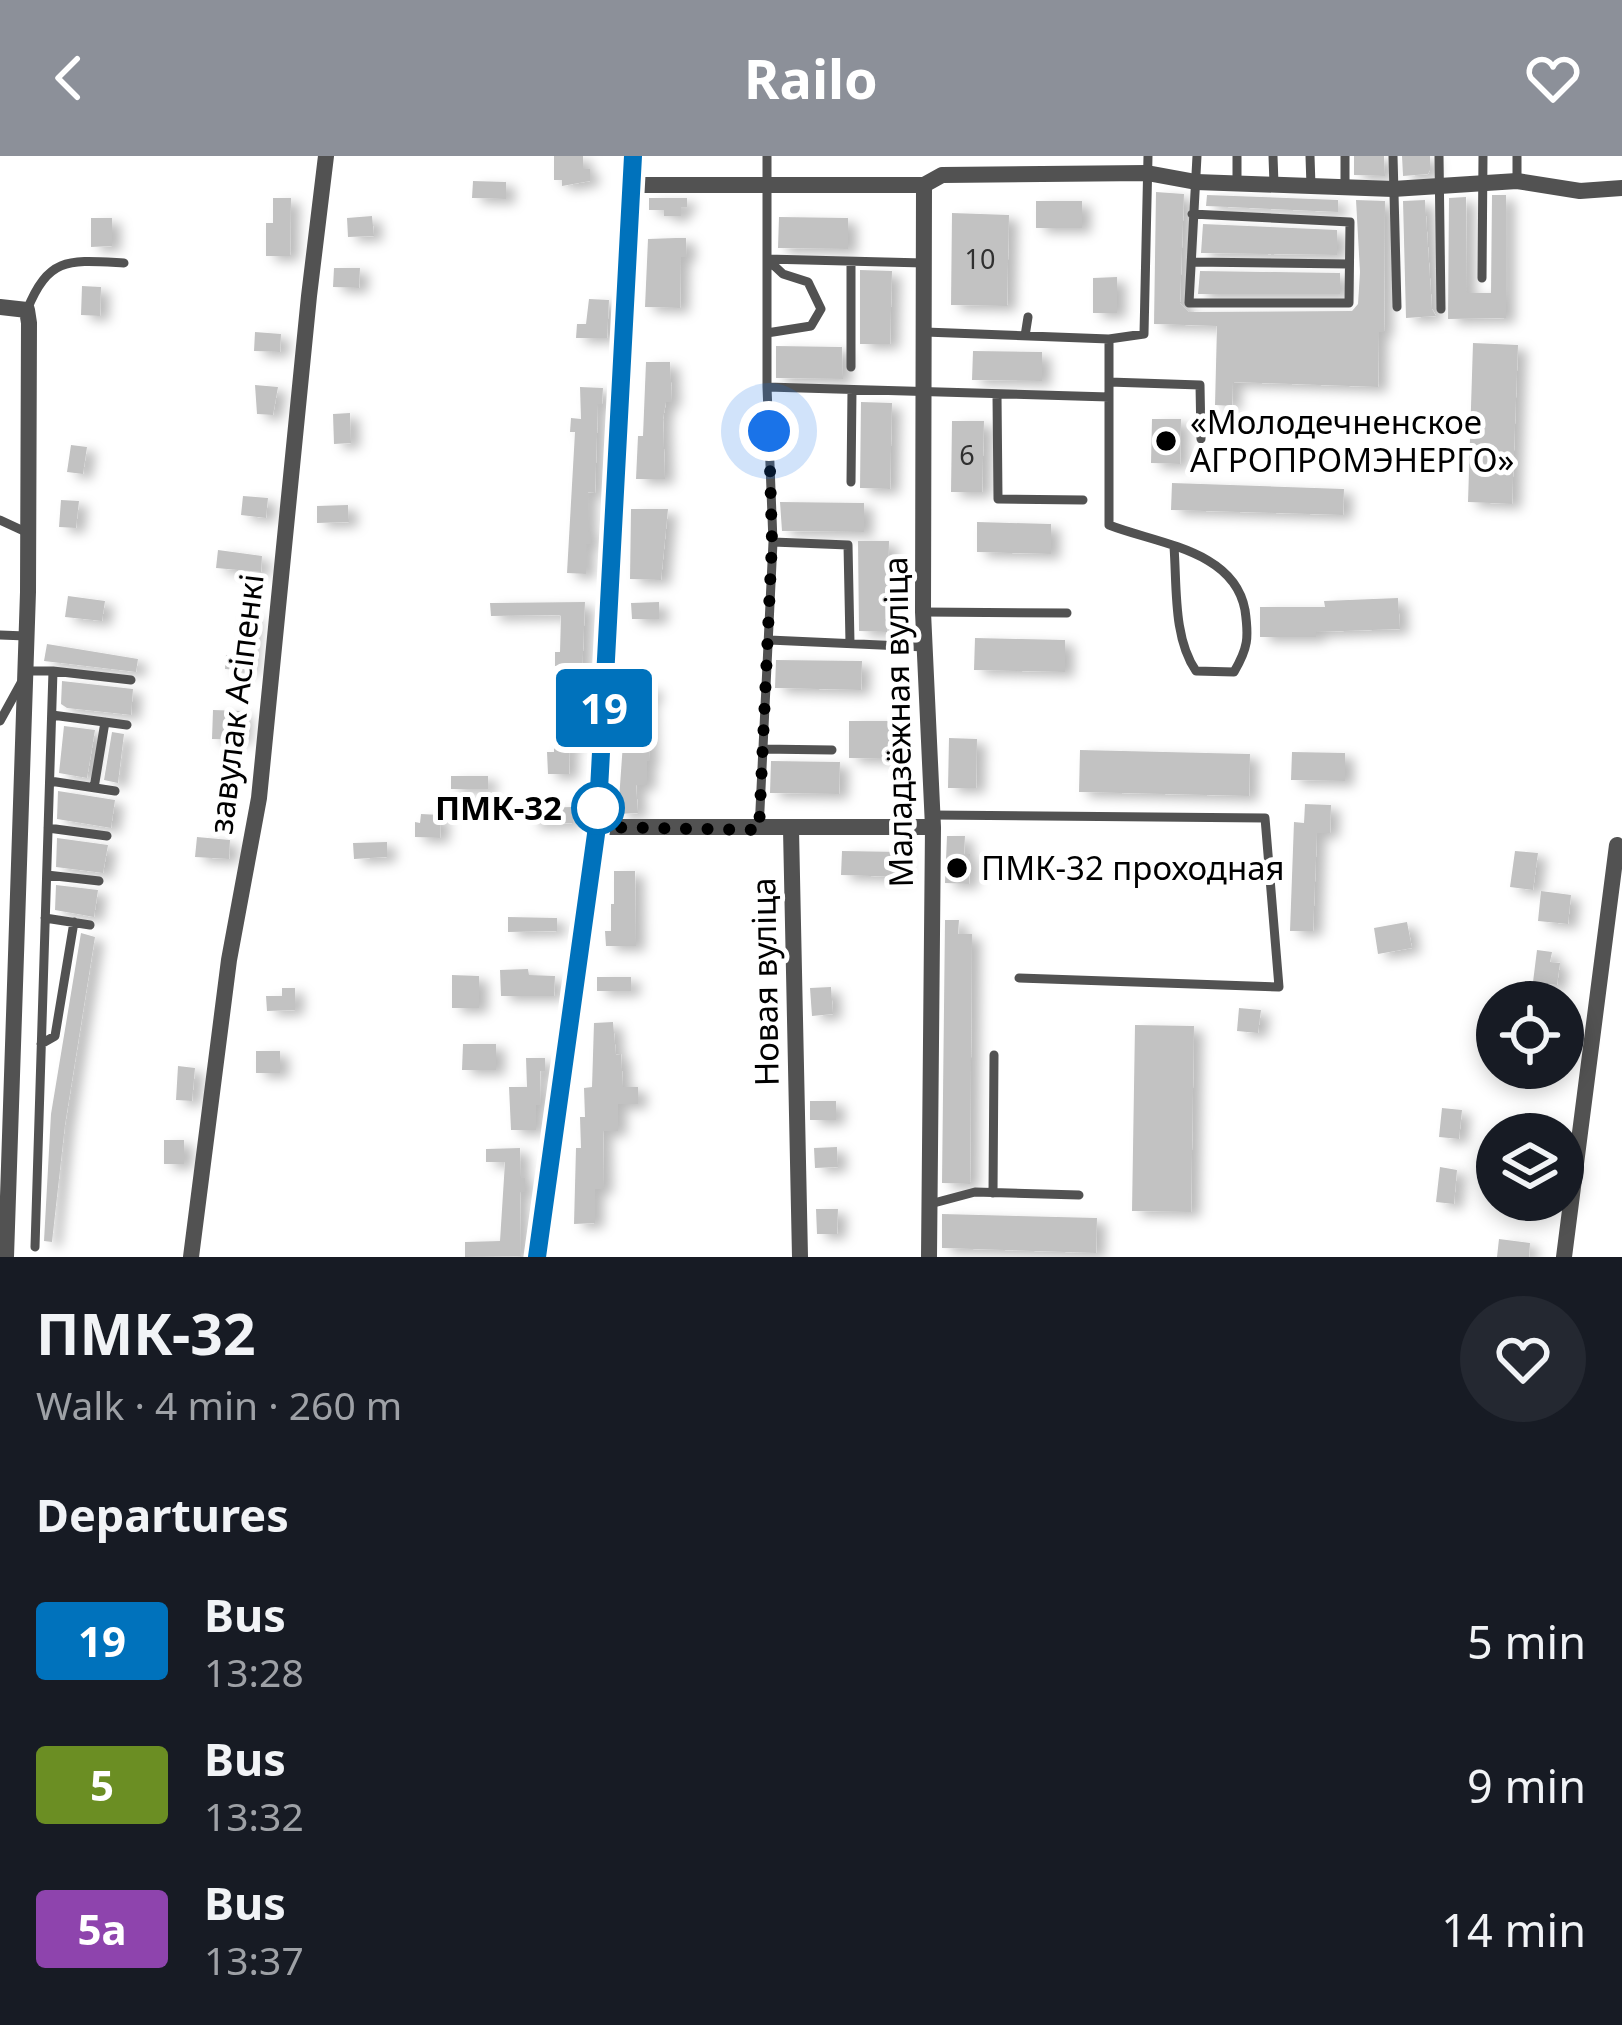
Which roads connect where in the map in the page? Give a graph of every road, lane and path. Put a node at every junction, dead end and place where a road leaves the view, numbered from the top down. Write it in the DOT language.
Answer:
graph roads {
  1 [pos="326,156"];
  2 [pos="633,156"];
  3 [pos="767,156"];
  4 [pos="1197,156"];
  5 [pos="1237,156"];
  6 [pos="1273,156"];
  7 [pos="1310,156"];
  8 [pos="1345,156"];
  9 [pos="1393,156"];
  10 [pos="1439,156"];
  11 [pos="1483,156"];
  12 [pos="1517,156"];
  13 [pos="1148,164"];
  14 [pos="941,165"];
  15 [pos="1517,181"];
  16 [pos="1196,182"];
  17 [pos="1237,182"];
  18 [pos="1482,182"];
  19 [pos="766,184"];
  20 [pos="1274,184"];
  21 [pos="631,185"];
  22 [pos="924,185"];
  23 [pos="1311,186"];
  24 [pos="1439,186"];
  25 [pos="1345,187"];
  26 [pos="1393,188"];
  27 [pos="1622,188"];
  28 [pos="1192,214"];
  29 [pos="767,259"];
  30 [pos="923,262"];
  31 [pos="1192,262"];
  32 [pos="124,263"];
  33 [pos="851,263"];
  34 [pos="1349,263"];
  35 [pos="1482,278"];
  36 [pos="0,307"];
  37 [pos="1397,308"];
  38 [pos="1441,308"];
  39 [pos="27,310"];
  40 [pos="1028,317"];
  41 [pos="925,332"];
  42 [pos="767,333"];
  43 [pos="1025,336"];
  44 [pos="1109,339"];
  45 [pos="851,367"];
  46 [pos="1109,382"];
  47 [pos="767,387"];
  48 [pos="852,391"];
  49 [pos="925,392"];
  50 [pos="998,394"];
  51 [pos="1109,398"];
  52 [pos="1202,439"];
  53 [pos="851,482"];
  54 [pos="1083,500"];
  55 [pos="0,520"];
  56 [pos="28,533"];
  57 [pos="772,542"];
  58 [pos="1174,547"];
  59 [pos="923,612"];
  60 [pos="1066,613"];
  61 [pos="0,635"];
  62 [pos="26,636"];
  63 [pos="770,640"];
  64 [pos="850,644"];
  65 [pos="925,646"];
  66 [pos="53,671"];
  67 [pos="23,675"];
  68 [pos="131,680"];
  69 [pos="52,715"];
  70 [pos="0,721"];
  71 [pos="105,722"];
  72 [pos="127,725"];
  73 [pos="762,749"];
  74 [pos="832,750"];
  75 [pos="50,782"];
  76 [pos="94,788"];
  77 [pos="115,790"];
  78 [pos="933,821"];
  79 [pos="597,827"];
  80 [pos="48,828"];
  81 [pos="791,829"];
  82 [pos="759,830"];
  83 [pos="107,836"];
  84 [pos="1617,845"];
  85 [pos="8,871"];
  86 [pos="46,875"];
  87 [pos="99,881"];
  88 [pos="45,918"];
  89 [pos="74,922"];
  90 [pos="90,925"];
  91 [pos="44,956"];
  92 [pos="68,959"];
  93 [pos="1019,979"];
  94 [pos="41,1044"];
  95 [pos="994,1055"];
  96 [pos="9,1117"];
  97 [pos="38,1117"];
  98 [pos="993,1193"];
  99 [pos="1079,1195"];
  100 [pos="930,1204"];
  101 [pos="35,1247"];
  102 [pos="6,1257"];
  103 [pos="190,1257"];
  104 [pos="537,1257"];
  105 [pos="800,1257"];
  106 [pos="929,1257"];
  107 [pos="1564,1257"];
  1 -- 103 [label="street, завулак Асіпенкі"];
  2 -- 21 [label="street"];
  3 -- 19 [label="lane"];
  4 -- 16 [label="lane"];
  5 -- 17 [label="lane"];
  6 -- 20 [label="lane"];
  7 -- 23 [label="lane"];
  8 -- 25 [label="lane"];
  9 -- 26 [label="lane"];
  10 -- 24 [label="lane"];
  11 -- 18 [label="lane"];
  12 -- 15 [label="lane"];
  13 -- 14 [label="street"];
  13 -- 16 [label="street"];
  13 -- 44 [label="lane"];
  14 -- 22 [label="street"];
  15 -- 18 [label="street"];
  15 -- 27 [label="street"];
  16 -- 17 [label="street"];
  16 -- 28 [label="lane"];
  17 -- 20 [label="street"];
  18 -- 24 [label="street"];
  18 -- 35 [label="lane"];
  19 -- 21 [label="street"];
  19 -- 22 [label="street"];
  19 -- 29 [label="lane"];
  20 -- 23 [label="street"];
  21 -- 79 [label="street"];
  22 -- 30 [label="street, Маладзёжная вуліца"];
  23 -- 25 [label="street"];
  24 -- 26 [label="street"];
  24 -- 38 [label="lane"];
  25 -- 26 [label="street"];
  26 -- 37 [label="lane"];
  28 -- 31 [label="lane"];
  28 -- 34 [label="lane"];
  29 -- 33 [label="lane"];
  29 -- 42 [label="lane"];
  29 -- 42 [label="lane"];
  30 -- 33 [label="lane"];
  30 -- 41 [label="street, Маладзёжная вуліца"];
  31 -- 34 [label="lane"];
  31 -- 34 [label="lane"];
  32 -- 39 [label="lane"];
  33 -- 45 [label="lane"];
  36 -- 39 [label="street"];
  39 -- 56 [label="street"];
  40 -- 43 [label="lane"];
  41 -- 43 [label="lane"];
  41 -- 49 [label="street, Маладзёжная вуліца"];
  42 -- 47 [label="lane"];
  43 -- 44 [label="lane"];
  44 -- 46 [label="lane"];
  46 -- 51 [label="lane"];
  46 -- 52 [label="lane"];
  47 -- 48 [label="lane"];
  47 -- 57 [label="lane"];
  48 -- 49 [label="lane"];
  48 -- 53 [label="lane"];
  49 -- 50 [label="lane"];
  49 -- 59 [label="street, Маладзёжная вуліца"];
  50 -- 51 [label="lane"];
  50 -- 54 [label="lane"];
  51 -- 58 [label="lane"];
  55 -- 56 [label="lane"];
  56 -- 62 [label="street"];
  57 -- 63 [label="lane"];
  57 -- 64 [label="lane"];
  58 -- 58 [label="lane"];
  59 -- 60 [label="lane"];
  59 -- 65 [label="street, Маладзёжная вуліца"];
  61 -- 62 [label="lane"];
  62 -- 67 [label="street"];
  63 -- 64 [label="lane"];
  63 -- 73 [label="lane"];
  64 -- 65 [label="lane"];
  65 -- 78 [label="street, Маладзёжная вуліца"];
  66 -- 67 [label="lane"];
  66 -- 68 [label="lane"];
  66 -- 69 [label="lane"];
  67 -- 70 [label="lane"];
  67 -- 85 [label="street"];
  69 -- 71 [label="lane"];
  69 -- 75 [label="lane"];
  71 -- 72 [label="lane"];
  71 -- 76 [label="lane"];
  73 -- 74 [label="lane"];
  73 -- 82 [label="lane"];
  75 -- 76 [label="lane"];
  75 -- 80 [label="lane"];
  76 -- 77 [label="lane"];
  78 -- 81 [label="street"];
  78 -- 93 [label="lane"];
  78 -- 100 [label="street, Маладзёжная вуліца"];
  79 -- 82 [label="street, Новая вуліца"];
  79 -- 104 [label="street"];
  80 -- 83 [label="lane"];
  80 -- 86 [label="lane"];
  81 -- 82 [label="street, Новая вуліца"];
  81 -- 105 [label="street, Новая вуліца"];
  84 -- 107 [label="street"];
  85 -- 96 [label="street"];
  86 -- 87 [label="lane"];
  86 -- 88 [label="lane"];
  88 -- 89 [label="lane"];
  88 -- 91 [label="lane"];
  89 -- 90 [label="lane"];
  89 -- 92 [label="lane"];
  91 -- 92 [label="lane"];
  91 -- 94 [label="lane"];
  92 -- 94 [label="lane"];
  94 -- 97 [label="lane"];
  95 -- 98 [label="lane"];
  96 -- 97 [label="lane"];
  96 -- 102 [label="street"];
  97 -- 101 [label="lane"];
  98 -- 99 [label="lane"];
  98 -- 100 [label="lane"];
  100 -- 106 [label="street, Маладзёжная вуліца"];
}
